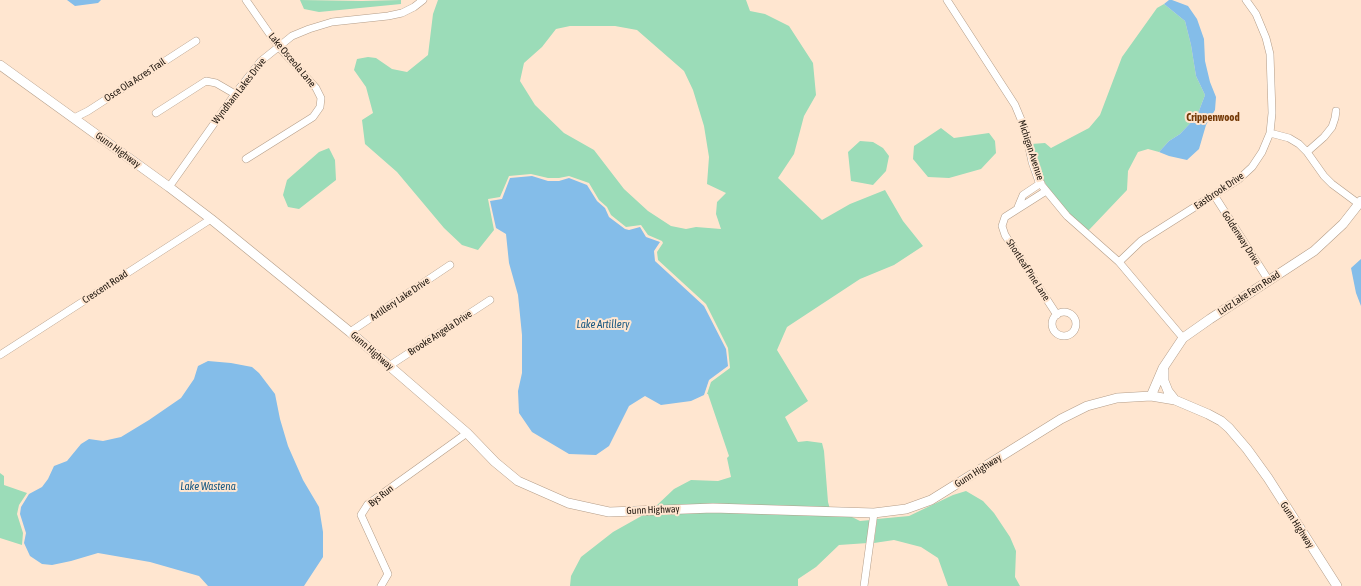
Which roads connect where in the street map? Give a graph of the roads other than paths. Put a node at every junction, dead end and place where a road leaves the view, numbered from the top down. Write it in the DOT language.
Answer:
graph roads {
  1 [pos="246,0"];
  2 [pos="423,0"];
  3 [pos="947,0"];
  4 [pos="1246,0"];
  5 [pos="196,41"];
  6 [pos="278,46"];
  7 [pos="0,65"];
  8 [pos="235,94"];
  9 [pos="1336,111"];
  10 [pos="156,113"];
  11 [pos="74,118"];
  12 [pos="1270,133"];
  13 [pos="1307,152"];
  14 [pos="246,159"];
  15 [pos="1041,183"];
  16 [pos="169,187"];
  17 [pos="1046,190"];
  18 [pos="1214,195"];
  19 [pos="1360,202"];
  20 [pos="1018,208"];
  21 [pos="211,220"];
  22 [pos="1119,262"];
  23 [pos="450,265"];
  24 [pos="1269,281"];
  25 [pos="490,300"];
  26 [pos="1057,315"];
  27 [pos="350,332"];
  28 [pos="1183,338"];
  29 [pos="0,355"];
  30 [pos="389,366"];
  31 [pos="1163,368"];
  32 [pos="1151,396"];
  33 [pos="1175,400"];
  34 [pos="467,433"];
  35 [pos="874,513"];
  36 [pos="381,586"];
  37 [pos="864,586"];
  38 [pos="1338,586"];
  1 -- 6 [label="street, Lake Osceola Lane"];
  2 -- 6 [label="street, Wyndham Lakes Drive"];
  3 -- 15 [label="street, Michigan Avenue"];
  4 -- 12 [label="street, Eastbrook Drive"];
  5 -- 11 [label="street, Osce Ola Acres Trail"];
  6 -- 8 [label="street, Wyndham Lakes Drive"];
  6 -- 14 [label="street, Lake Osceola Lane"];
  7 -- 11 [label="main road, Gunn Highway"];
  8 -- 10 [label="street"];
  8 -- 16 [label="street, Wyndham Lakes Drive"];
  9 -- 13 [label="street"];
  11 -- 16 [label="main road, Gunn Highway"];
  12 -- 13 [label="street"];
  12 -- 18 [label="street, Eastbrook Drive"];
  13 -- 19 [label="street"];
  15 -- 17 [label="street, Michigan Avenue"];
  15 -- 20 [label="street, Shortleaf Pine Lane"];
  16 -- 21 [label="main road, Gunn Highway"];
  17 -- 20 [label="street, Shortleaf Pine Lane"];
  17 -- 22 [label="street, Michigan Avenue"];
  18 -- 22 [label="street, Eastbrook Drive"];
  18 -- 24 [label="street, Goldenway Drive"];
  19 -- 24 [label="main road, Lutz Lake Fern Road"];
  20 -- 26 [label="street, Shortleaf Pine Lane"];
  21 -- 27 [label="main road, Gunn Highway"];
  21 -- 29 [label="street, Crescent Road"];
  22 -- 28 [label="street, Michigan Avenue"];
  23 -- 27 [label="street, Artillery Lake Drive"];
  24 -- 28 [label="main road, Lutz Lake Fern Road"];
  25 -- 30 [label="street, Brooke Angela Drive"];
  27 -- 30 [label="main road, Gunn Highway"];
  28 -- 31 [label="main road, Lutz Lake Fern Road"];
  30 -- 34 [label="main road, Gunn Highway"];
  31 -- 32 [label="main road, Lutz Lake Fern Road"];
  31 -- 33 [label="main road"];
  32 -- 33 [label="main road, Gunn Highway"];
  32 -- 35 [label="main road, Gunn Highway"];
  33 -- 38 [label="main road, Gunn Highway"];
  34 -- 35 [label="main road, Gunn Highway"];
  34 -- 36 [label="street, Bys Run"];
  35 -- 37 [label="street"];
}
